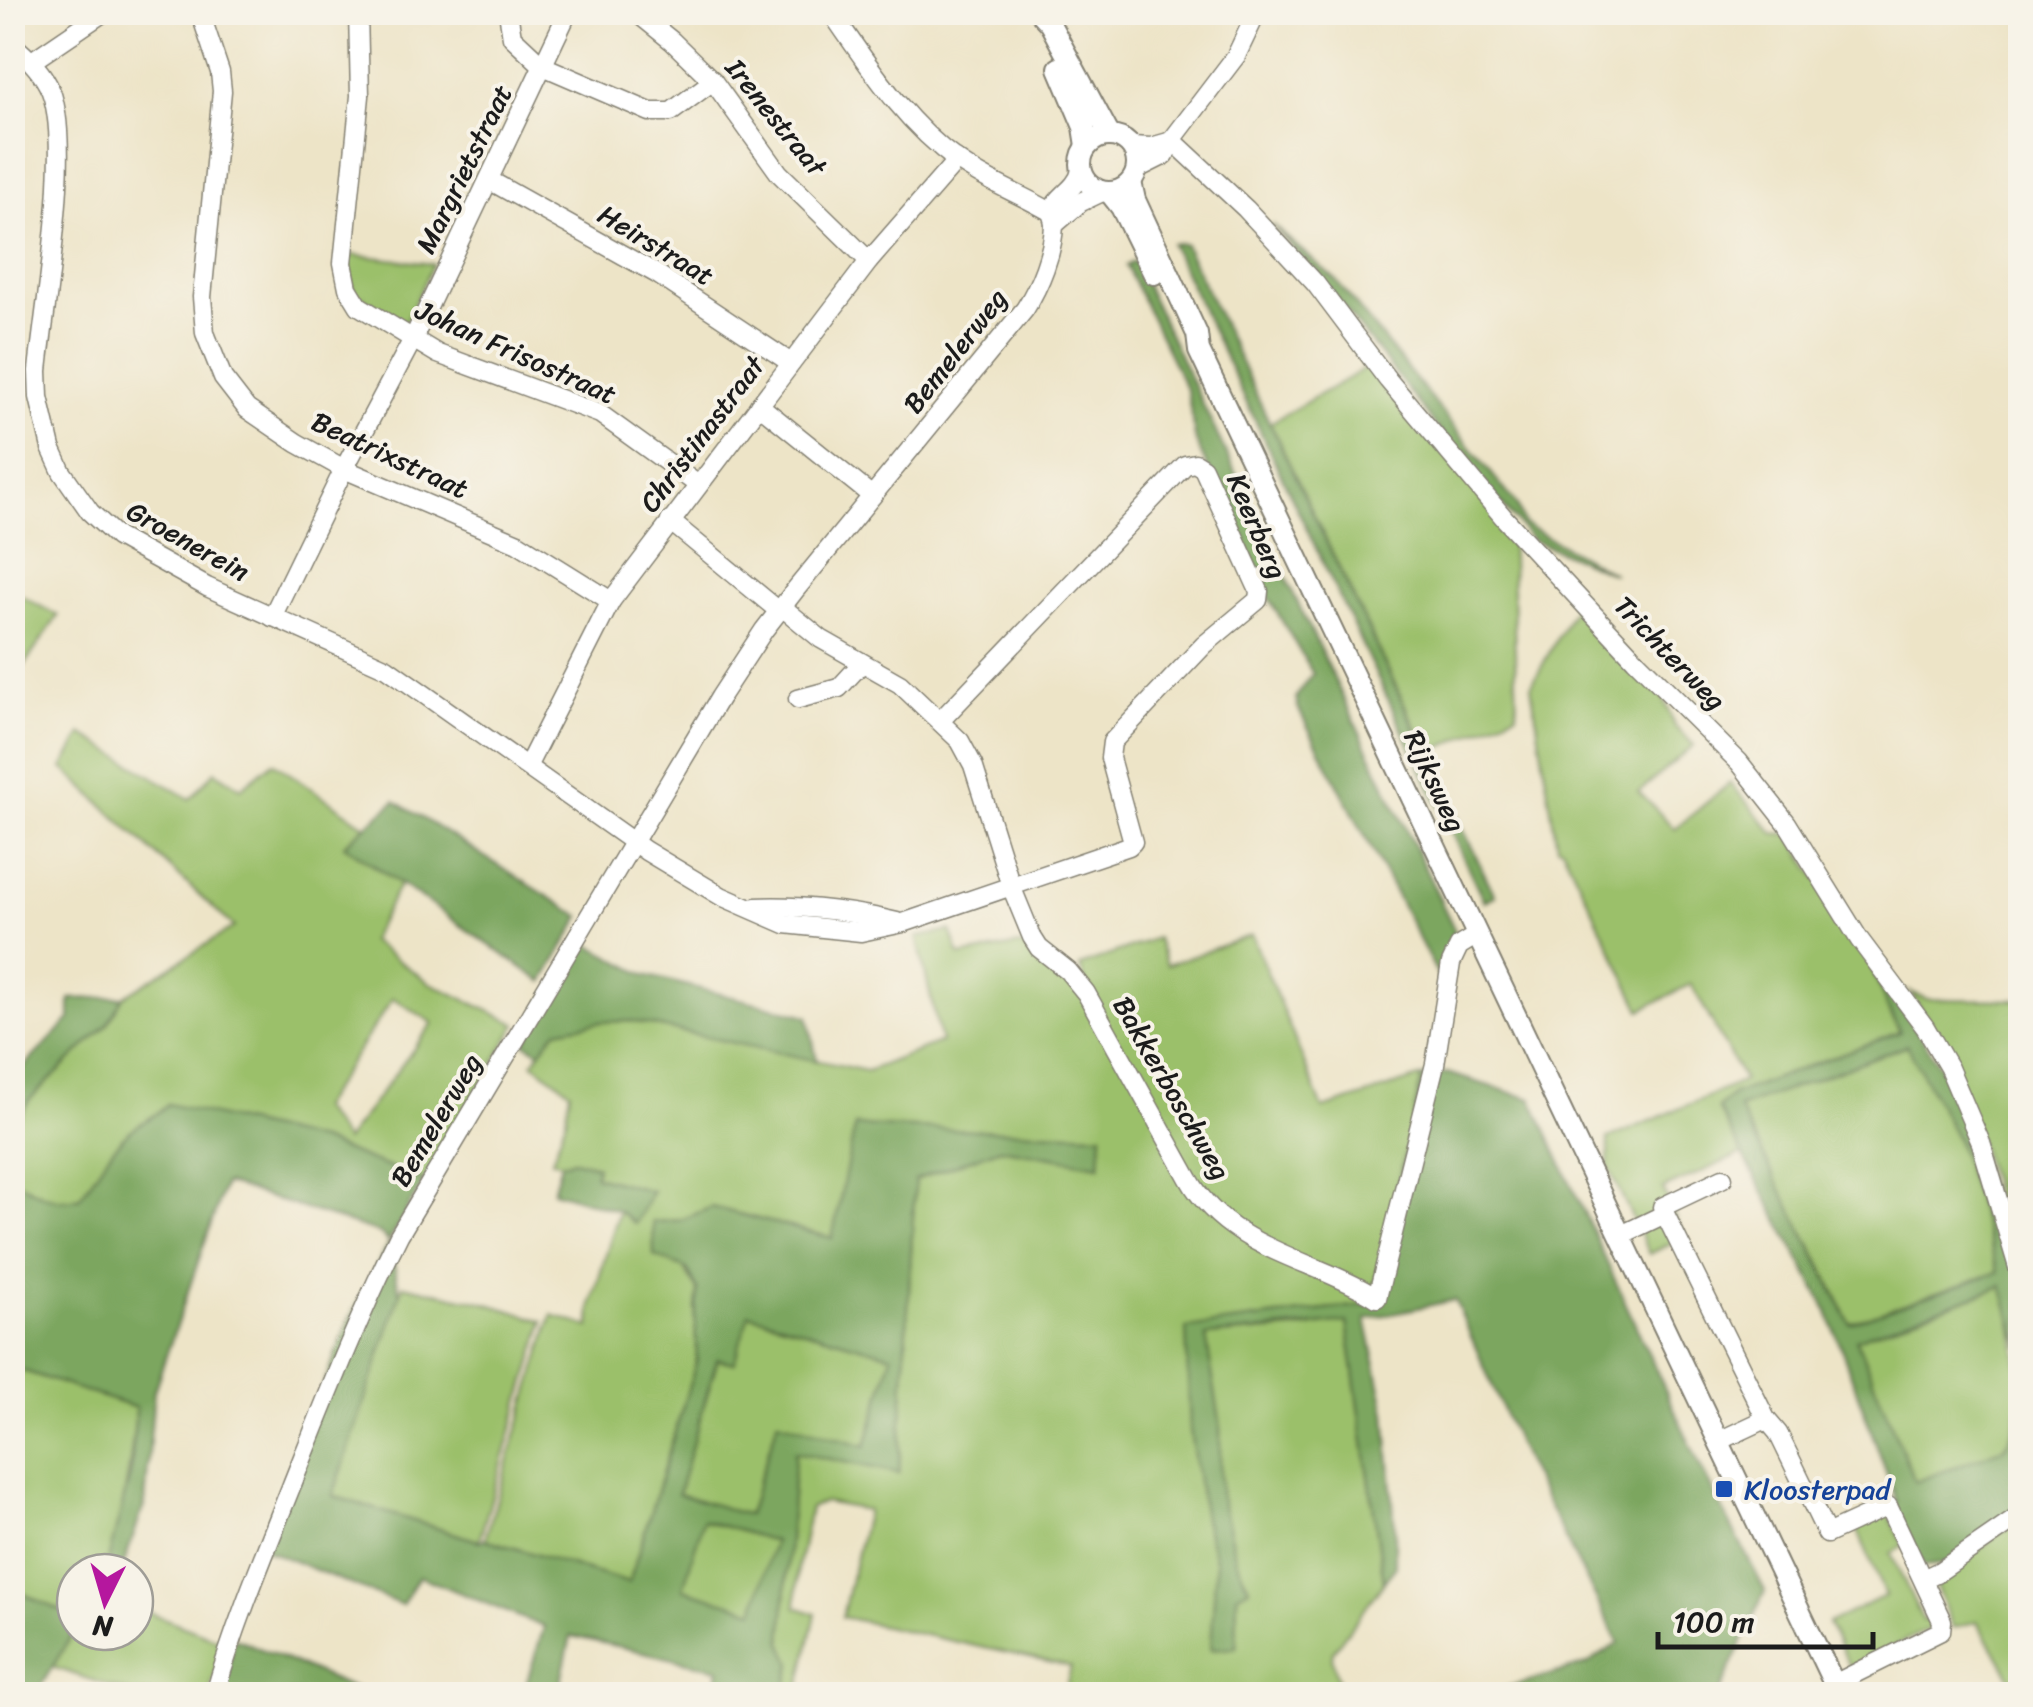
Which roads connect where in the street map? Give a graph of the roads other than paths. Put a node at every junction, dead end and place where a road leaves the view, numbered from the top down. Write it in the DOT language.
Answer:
graph roads {
  1 [pos="104,12"];
  2 [pos="200,12"];
  3 [pos="358,12"];
  4 [pos="508,12"];
  5 [pos="568,12"];
  6 [pos="636,12"];
  7 [pos="831,12"];
  8 [pos="1257,12"];
  9 [pos="1041,16"];
  10 [pos="12,44"];
  11 [pos="32,61"];
  12 [pos="544,66"];
  13 [pos="713,81"];
  14 [pos="1110,136"];
  15 [pos="1172,140"];
  16 [pos="1087,146"];
  17 [pos="1131,146"];
  18 [pos="957,160"];
  19 [pos="1081,171"];
  20 [pos="1134,176"];
  21 [pos="489,180"];
  22 [pos="1106,192"];
  23 [pos="1056,219"];
  24 [pos="869,261"];
  25 [pos="412,340"];
  26 [pos="1199,351"];
  27 [pos="791,363"];
  28 [pos="758,405"];
  29 [pos="344,468"];
  30 [pos="697,484"];
  31 [pos="872,496"];
  32 [pos="670,521"];
  33 [pos="611,600"];
  34 [pos="780,609"];
  35 [pos="272,617"];
  36 [pos="862,663"];
  37 [pos="798,700"];
  38 [pos="941,720"];
  39 [pos="528,765"];
  40 [pos="634,842"];
  41 [pos="1011,886"];
  42 [pos="1478,935"];
  43 [pos="1722,1178"];
  44 [pos="1665,1214"];
  45 [pos="1620,1235"];
  46 [pos="2020,1274"];
  47 [pos="1766,1420"];
  48 [pos="1719,1441"];
  49 [pos="2014,1520"];
  50 [pos="1923,1579"];
  51 [pos="1837,1689"];
  52 [pos="215,1694"];
  1 -- 11 [label="street"];
  2 -- 29 [label="street, Beatrixstraat"];
  3 -- 25 [label="street, Johan Frisostraat"];
  4 -- 12 [label="street"];
  5 -- 12 [label="street, Margrietstraat"];
  6 -- 13 [label="street, Irenestraat"];
  7 -- 18 [label="street"];
  8 -- 15 [label="street"];
  9 -- 14 [label="main road"];
  9 -- 16 [label="main road"];
  10 -- 11 [label="street, Groenerein"];
  11 -- 35 [label="street, Groenerein"];
  12 -- 13 [label="street"];
  12 -- 21 [label="street, Margrietstraat"];
  13 -- 24 [label="street, Irenestraat"];
  14 -- 16 [label="main road"];
  14 -- 17 [label="main road"];
  15 -- 17 [label="street"];
  15 -- 20 [label="street"];
  15 -- 46 [label="street, Trichterweg"];
  16 -- 19 [label="main road"];
  17 -- 20 [label="main road"];
  18 -- 23 [label="street"];
  18 -- 24 [label="street, Christinastraat"];
  19 -- 22 [label="main road"];
  19 -- 23 [label="street, Bemelerweg"];
  20 -- 22 [label="main road"];
  20 -- 26 [label="main road, Rijksweg"];
  21 -- 25 [label="street, Margrietstraat"];
  21 -- 27 [label="street, Heirstraat"];
  22 -- 23 [label="street"];
  22 -- 26 [label="main road, Rijksweg"];
  23 -- 31 [label="street, Bemelerweg"];
  24 -- 27 [label="street, Christinastraat"];
  25 -- 29 [label="street, Margrietstraat"];
  25 -- 30 [label="street, Johan Frisostraat"];
  26 -- 42 [label="main road, Rijksweg"];
  27 -- 28 [label="street, Christinastraat"];
  28 -- 30 [label="street, Christinastraat"];
  28 -- 31 [label="street"];
  29 -- 33 [label="street, Beatrixstraat"];
  29 -- 35 [label="street, Margrietstraat"];
  30 -- 32 [label="street, Christinastraat"];
  31 -- 34 [label="street, Bemelerweg"];
  32 -- 33 [label="street, Christinastraat"];
  32 -- 34 [label="street"];
  33 -- 39 [label="street, Christinastraat"];
  34 -- 36 [label="street, Bakkerboschweg"];
  34 -- 40 [label="street, Bemelerweg"];
  35 -- 39 [label="street, Groenerein"];
  36 -- 37 [label="street"];
  36 -- 38 [label="street, Bakkerboschweg"];
  38 -- 41 [label="street, Bakkerboschweg"];
  38 -- 41 [label="street, Keerberg"];
  39 -- 40 [label="street, Groenerein"];
  40 -- 41 [label="street, Groenerein"];
  40 -- 52 [label="street, Bemelerweg"];
  41 -- 42 [label="street, Bakkerboschweg"];
  42 -- 45 [label="main road, Rijksweg"];
  43 -- 44 [label="street"];
  44 -- 45 [label="street"];
  44 -- 47 [label="street, Rijksweg"];
  45 -- 48 [label="main road, Rijksweg"];
  47 -- 48 [label="street"];
  47 -- 50 [label="street, Rijksweg"];
  48 -- 51 [label="main road, Rijksweg"];
  49 -- 50 [label="street"];
  50 -- 51 [label="street, Rijksweg"];
}
